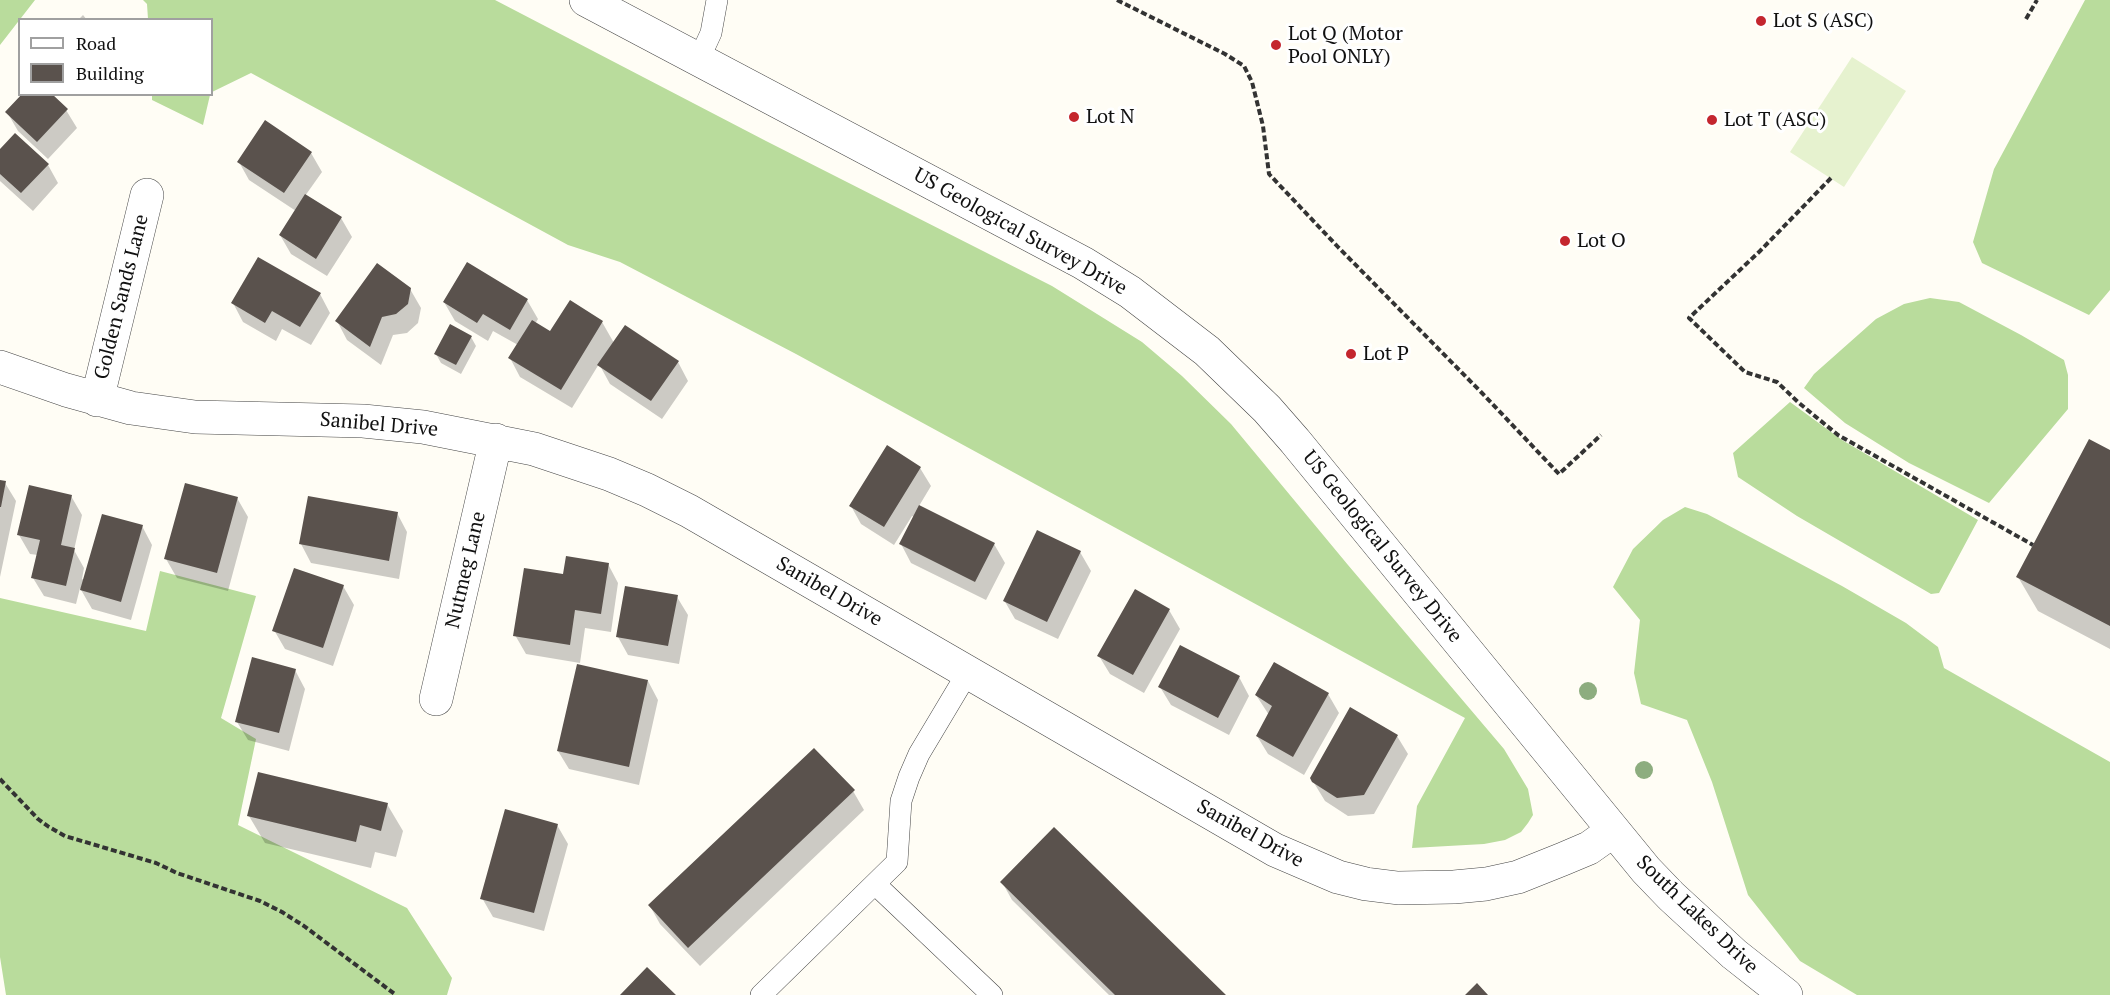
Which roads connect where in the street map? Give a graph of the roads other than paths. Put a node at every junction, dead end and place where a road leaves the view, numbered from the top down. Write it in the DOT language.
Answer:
graph roads {
  1 [pos="586,0"];
  2 [pos="717,0"];
  3 [pos="699,59"];
  4 [pos="147,195"];
  5 [pos="0,367"];
  6 [pos="97,399"];
  7 [pos="496,440"];
  8 [pos="968,672"];
  9 [pos="436,699"];
  10 [pos="1613,831"];
  11 [pos="875,884"];
  12 [pos="761,995"];
  13 [pos="992,995"];
  14 [pos="1786,995"];
  1 -- 3 [label="street, US Geological Survey Drive"];
  2 -- 3 [label="lane"];
  3 -- 10 [label="street, US Geological Survey Drive"];
  4 -- 6 [label="street, Golden Sands Lane"];
  5 -- 6 [label="street, Sanibel Drive"];
  6 -- 7 [label="street, Sanibel Drive"];
  7 -- 8 [label="street, Sanibel Drive"];
  7 -- 9 [label="street, Nutmeg Lane"];
  8 -- 10 [label="street, Sanibel Drive"];
  8 -- 11 [label="lane"];
  10 -- 14 [label="street, South Lakes Drive"];
  11 -- 12 [label="lane"];
  11 -- 13 [label="lane"];
}
